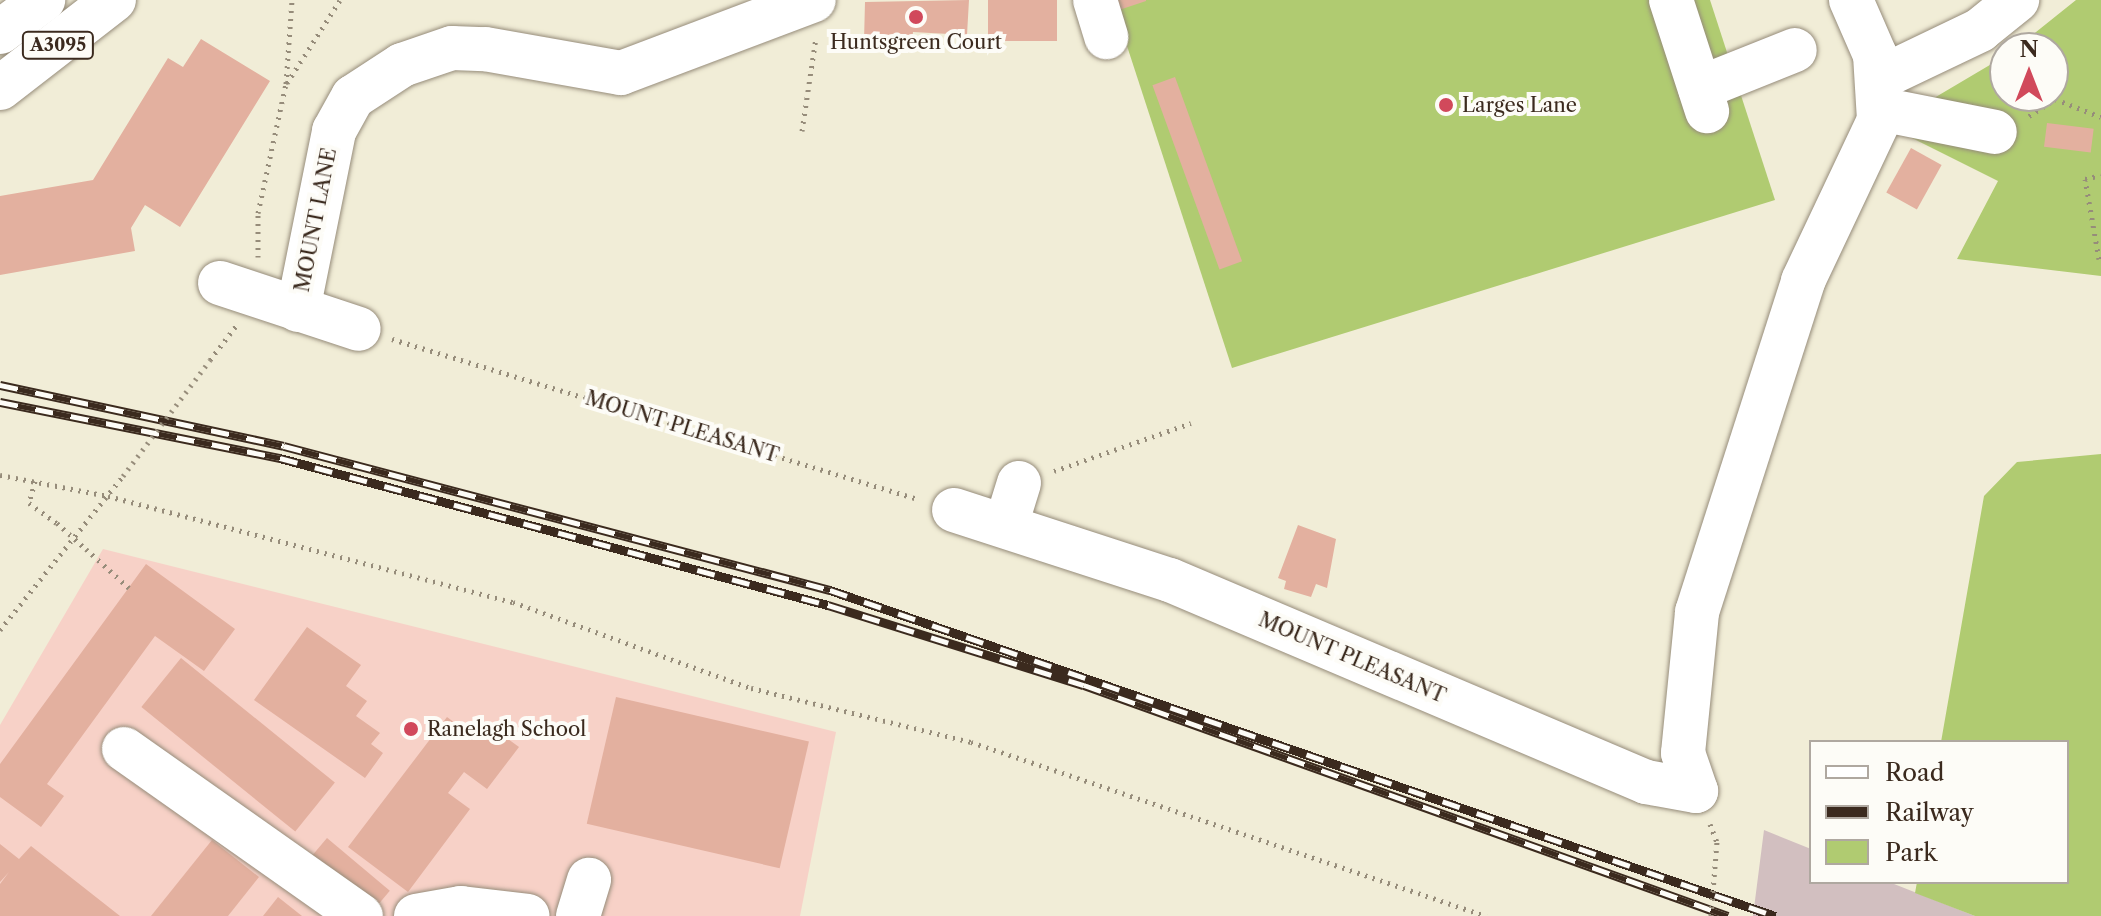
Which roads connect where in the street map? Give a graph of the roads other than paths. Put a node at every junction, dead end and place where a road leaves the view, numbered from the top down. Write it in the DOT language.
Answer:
graph roads {
  1 [pos="43,0"];
  2 [pos="114,0"];
  3 [pos="1671,0"];
  4 [pos="1851,0"];
  5 [pos="2017,0"];
  6 [pos="816,15"];
  7 [pos="0,32"];
  8 [pos="1795,50"];
  9 [pos="0,88"];
  10 [pos="1880,93"];
  11 [pos="1995,132"];
  12 [pos="220,283"];
  13 [pos="298,310"];
  14 [pos="359,329"];
  15 [pos="1019,483"];
  16 [pos="954,510"];
  17 [pos="1006,525"];
  18 [pos="124,749"];
  19 [pos="361,916"];
  20 [pos="416,916"];
  21 [pos="528,916"];
  1 -- 7 [label="street, A3095"];
  2 -- 9 [label="street, A3095"];
  3 -- 8 [label="street"];
  4 -- 10 [label="street"];
  5 -- 10 [label="street"];
  6 -- 13 [label="street, MOUNT LANE"];
  10 -- 11 [label="street"];
  10 -- 17 [label="street, MOUNT PLEASANT"];
  12 -- 13 [label="street, MOUNT LANE"];
  13 -- 14 [label="street, MOUNT LANE"];
  15 -- 17 [label="street"];
  16 -- 17 [label="street, MOUNT PLEASANT"];
  18 -- 19 [label="street"];
  20 -- 21 [label="street"];
}
